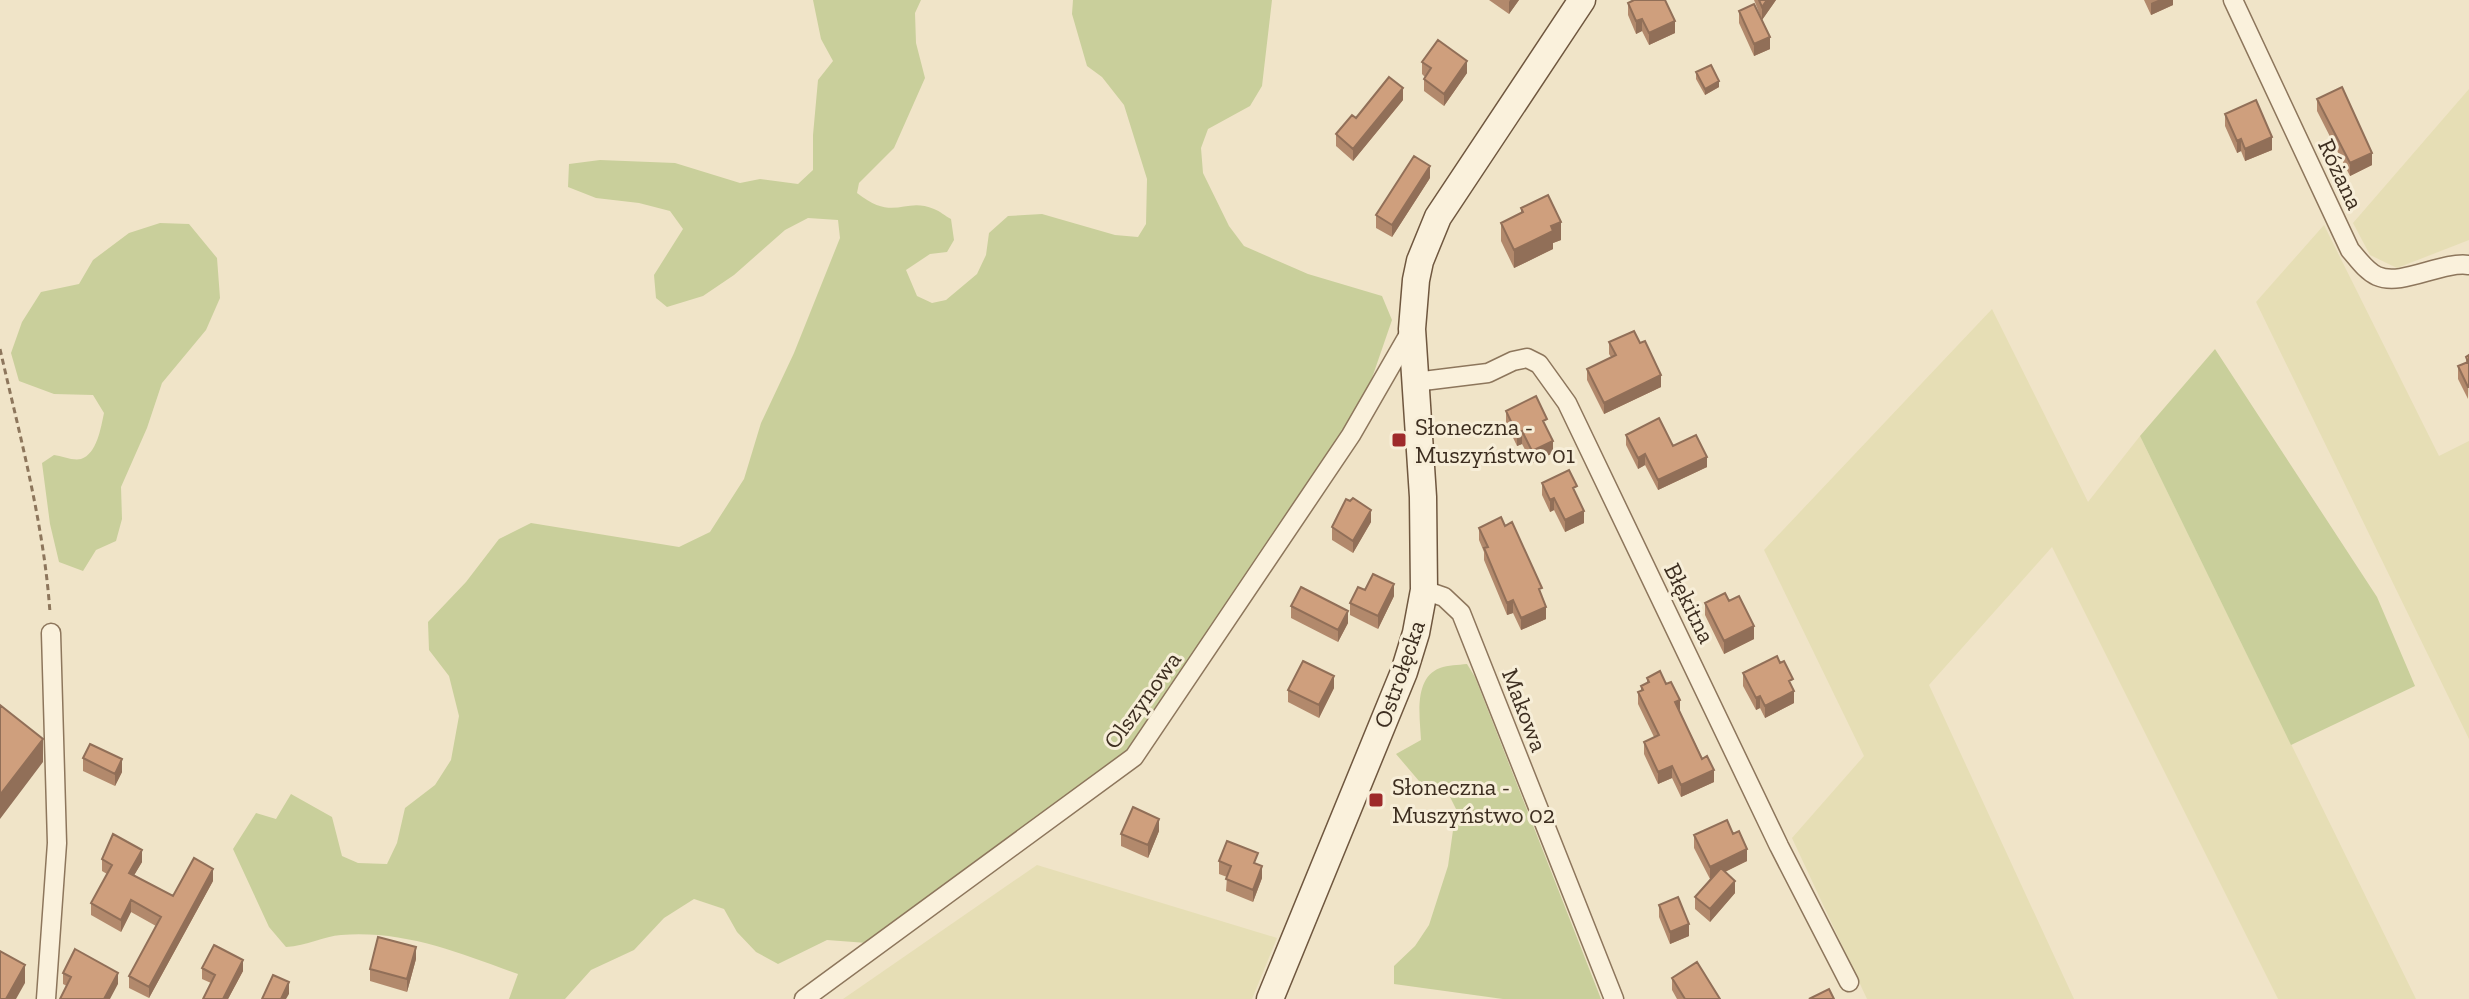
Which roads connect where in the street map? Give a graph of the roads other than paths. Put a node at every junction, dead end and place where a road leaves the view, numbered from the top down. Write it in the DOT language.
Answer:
graph roads {
  1 [pos="1582,0"];
  2 [pos="2233,0"];
  3 [pos="2469,265"];
  4 [pos="1412,329"];
  5 [pos="1415,382"];
  6 [pos="1424,590"];
  7 [pos="51,633"];
  8 [pos="1849,982"];
  9 [pos="46,999"];
  10 [pos="804,999"];
  11 [pos="1270,999"];
  12 [pos="1614,999"];
  1 -- 4 [label="street, Ostrołęcka"];
  2 -- 3 [label="street, Różana"];
  4 -- 5 [label="street, Ostrołęcka"];
  4 -- 10 [label="street, Olszynowa"];
  5 -- 6 [label="street, Ostrołęcka"];
  5 -- 8 [label="street, Błękitna"];
  6 -- 11 [label="street, Ostrołęcka"];
  6 -- 12 [label="street, Makowa"];
  7 -- 9 [label="street"];
}
